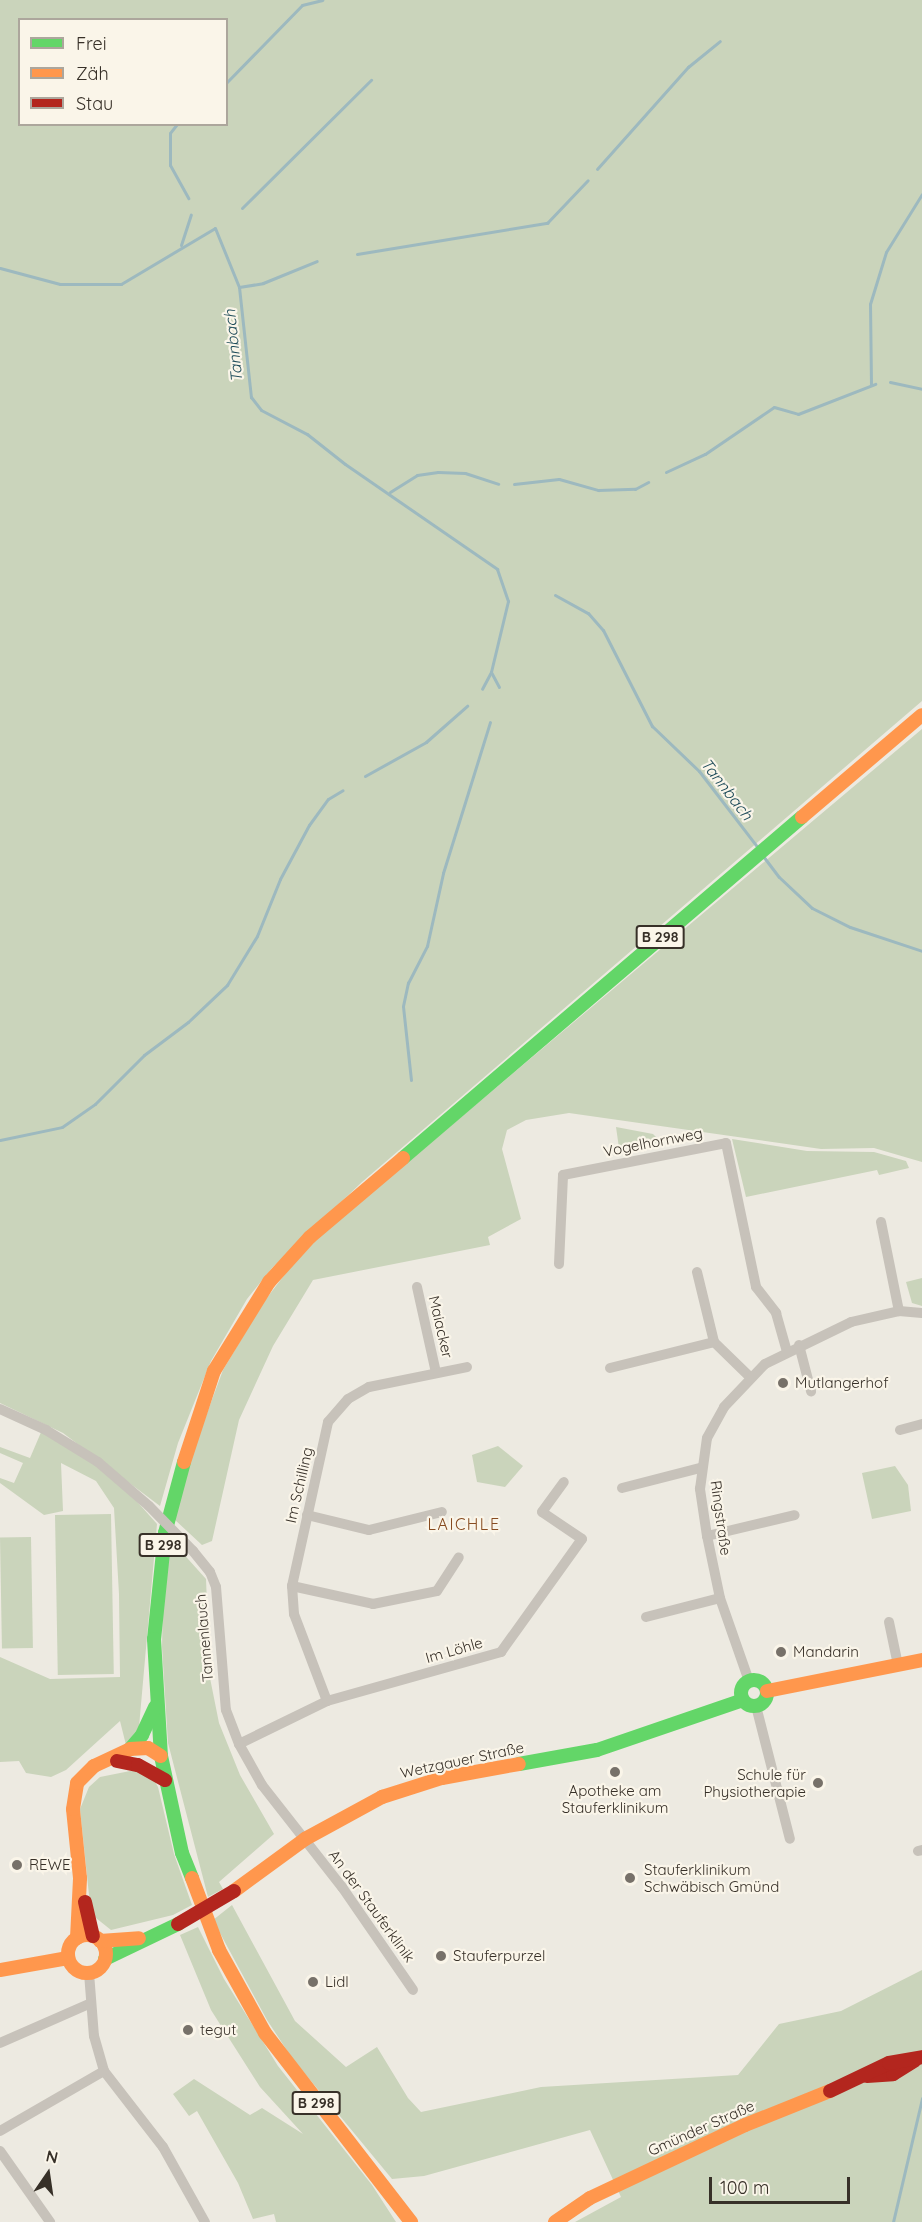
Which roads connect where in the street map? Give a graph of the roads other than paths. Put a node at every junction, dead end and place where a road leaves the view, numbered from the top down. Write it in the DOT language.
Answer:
graph roads {
  1 [pos="922,715"];
  2 [pos="880,1222"];
  3 [pos="559,1264"];
  4 [pos="697,1272"];
  5 [pos="417,1287"];
  6 [pos="899,1311"];
  7 [pos="922,1313"];
  8 [pos="714,1342"];
  9 [pos="799,1345"];
  10 [pos="787,1352"];
  11 [pos="467,1367"];
  12 [pos="609,1368"];
  13 [pos="436,1373"];
  14 [pos="750,1377"];
  15 [pos="811,1391"];
  16 [pos="0,1409"];
  17 [pos="922,1424"];
  18 [pos="900,1430"];
  19 [pos="700,1468"];
  20 [pos="564,1482"];
  21 [pos="622,1488"];
  22 [pos="442,1512"];
  23 [pos="307,1515"];
  24 [pos="795,1515"];
  25 [pos="707,1536"];
  26 [pos="459,1557"];
  27 [pos="292,1586"];
  28 [pos="720,1599"];
  29 [pos="646,1617"];
  30 [pos="889,1622"];
  31 [pos="922,1660"];
  32 [pos="898,1665"];
  33 [pos="749,1681"];
  34 [pos="767,1691"];
  35 [pos="743,1700"];
  36 [pos="327,1701"];
  37 [pos="156,1703"];
  38 [pos="756,1706"];
  39 [pos="239,1744"];
  40 [pos="130,1749"];
  41 [pos="161,1756"];
  42 [pos="117,1761"];
  43 [pos="94,1766"];
  44 [pos="165,1780"];
  45 [pos="305,1839"];
  46 [pos="790,1839"];
  47 [pos="80,1878"];
  48 [pos="147,1937"];
  49 [pos="77,1938"];
  50 [pos="97,1939"];
  51 [pos="68,1958"];
  52 [pos="105,1959"];
  53 [pos="0,1970"];
  54 [pos="88,1973"];
  55 [pos="413,1990"];
  56 [pos="89,2004"];
  57 [pos="0,2043"];
  58 [pos="919,2058"];
  59 [pos="104,2071"];
  60 [pos="0,2131"];
  61 [pos="0,2151"];
  62 [pos="50,2222"];
  63 [pos="205,2222"];
  64 [pos="411,2222"];
  65 [pos="555,2222"];
  1 -- 37 [label="main road, B 298"];
  2 -- 6 [label="street"];
  3 -- 10 [label="street, Vogelhornweg"];
  4 -- 8 [label="street"];
  5 -- 13 [label="street, Maiacker"];
  6 -- 7 [label="street, Ringstraße"];
  6 -- 9 [label="street, Ringstraße"];
  8 -- 12 [label="street"];
  8 -- 14 [label="street"];
  9 -- 10 [label="street, Ringstraße"];
  9 -- 15 [label="street"];
  10 -- 14 [label="street, Ringstraße"];
  11 -- 13 [label="street, Im Schilling"];
  13 -- 23 [label="street, Im Schilling"];
  14 -- 19 [label="street, Ringstraße"];
  16 -- 39 [label="street, Tannenlauch, bridge"];
  17 -- 18 [label="street"];
  19 -- 21 [label="street"];
  19 -- 25 [label="street, Ringstraße"];
  20 -- 36 [label="street, Im Löhle"];
  22 -- 23 [label="street"];
  23 -- 27 [label="street, Im Schilling"];
  24 -- 25 [label="street"];
  25 -- 28 [label="street, Ringstraße"];
  26 -- 27 [label="street"];
  27 -- 36 [label="street, Im Schilling"];
  28 -- 29 [label="street"];
  28 -- 33 [label="street, Ringstraße"];
  30 -- 32 [label="street"];
  31 -- 32 [label="main road"];
  32 -- 34 [label="main road"];
  33 -- 34 [label="main road"];
  33 -- 35 [label="main road"];
  34 -- 38 [label="main road"];
  35 -- 38 [label="main road"];
  35 -- 45 [label="main road, Wetzgauer Straße"];
  36 -- 39 [label="street, Im Löhle"];
  37 -- 40 [label="main road"];
  37 -- 41 [label="main road, B 298"];
  38 -- 46 [label="street"];
  39 -- 45 [label="street, Tannenlauch"];
  40 -- 41 [label="main road"];
  40 -- 43 [label="main road"];
  41 -- 42 [label="main road"];
  41 -- 44 [label="main road, B 298"];
  42 -- 43 [label="main road"];
  42 -- 44 [label="main road"];
  43 -- 47 [label="main road"];
  44 -- 64 [label="main road, B 298"];
  45 -- 48 [label="main road, Wetzgauer Straße, bridge"];
  45 -- 55 [label="street, An der Stauferklinik"];
  47 -- 49 [label="main road"];
  47 -- 50 [label="main road"];
  48 -- 50 [label="main road, Wetzgauer Straße"];
  48 -- 52 [label="main road, Wetzgauer Straße"];
  49 -- 50 [label="main road, Wetzgauer Straße"];
  49 -- 51 [label="main road"];
  50 -- 52 [label="main road"];
  51 -- 53 [label="main road"];
  51 -- 54 [label="main road"];
  52 -- 54 [label="main road, Wetzgauer Straße"];
  54 -- 56 [label="street"];
  56 -- 57 [label="street"];
  56 -- 59 [label="street"];
  58 -- 65 [label="main road, Gmünder Straße"];
  59 -- 60 [label="street"];
  59 -- 63 [label="street"];
  61 -- 62 [label="street"];
}
